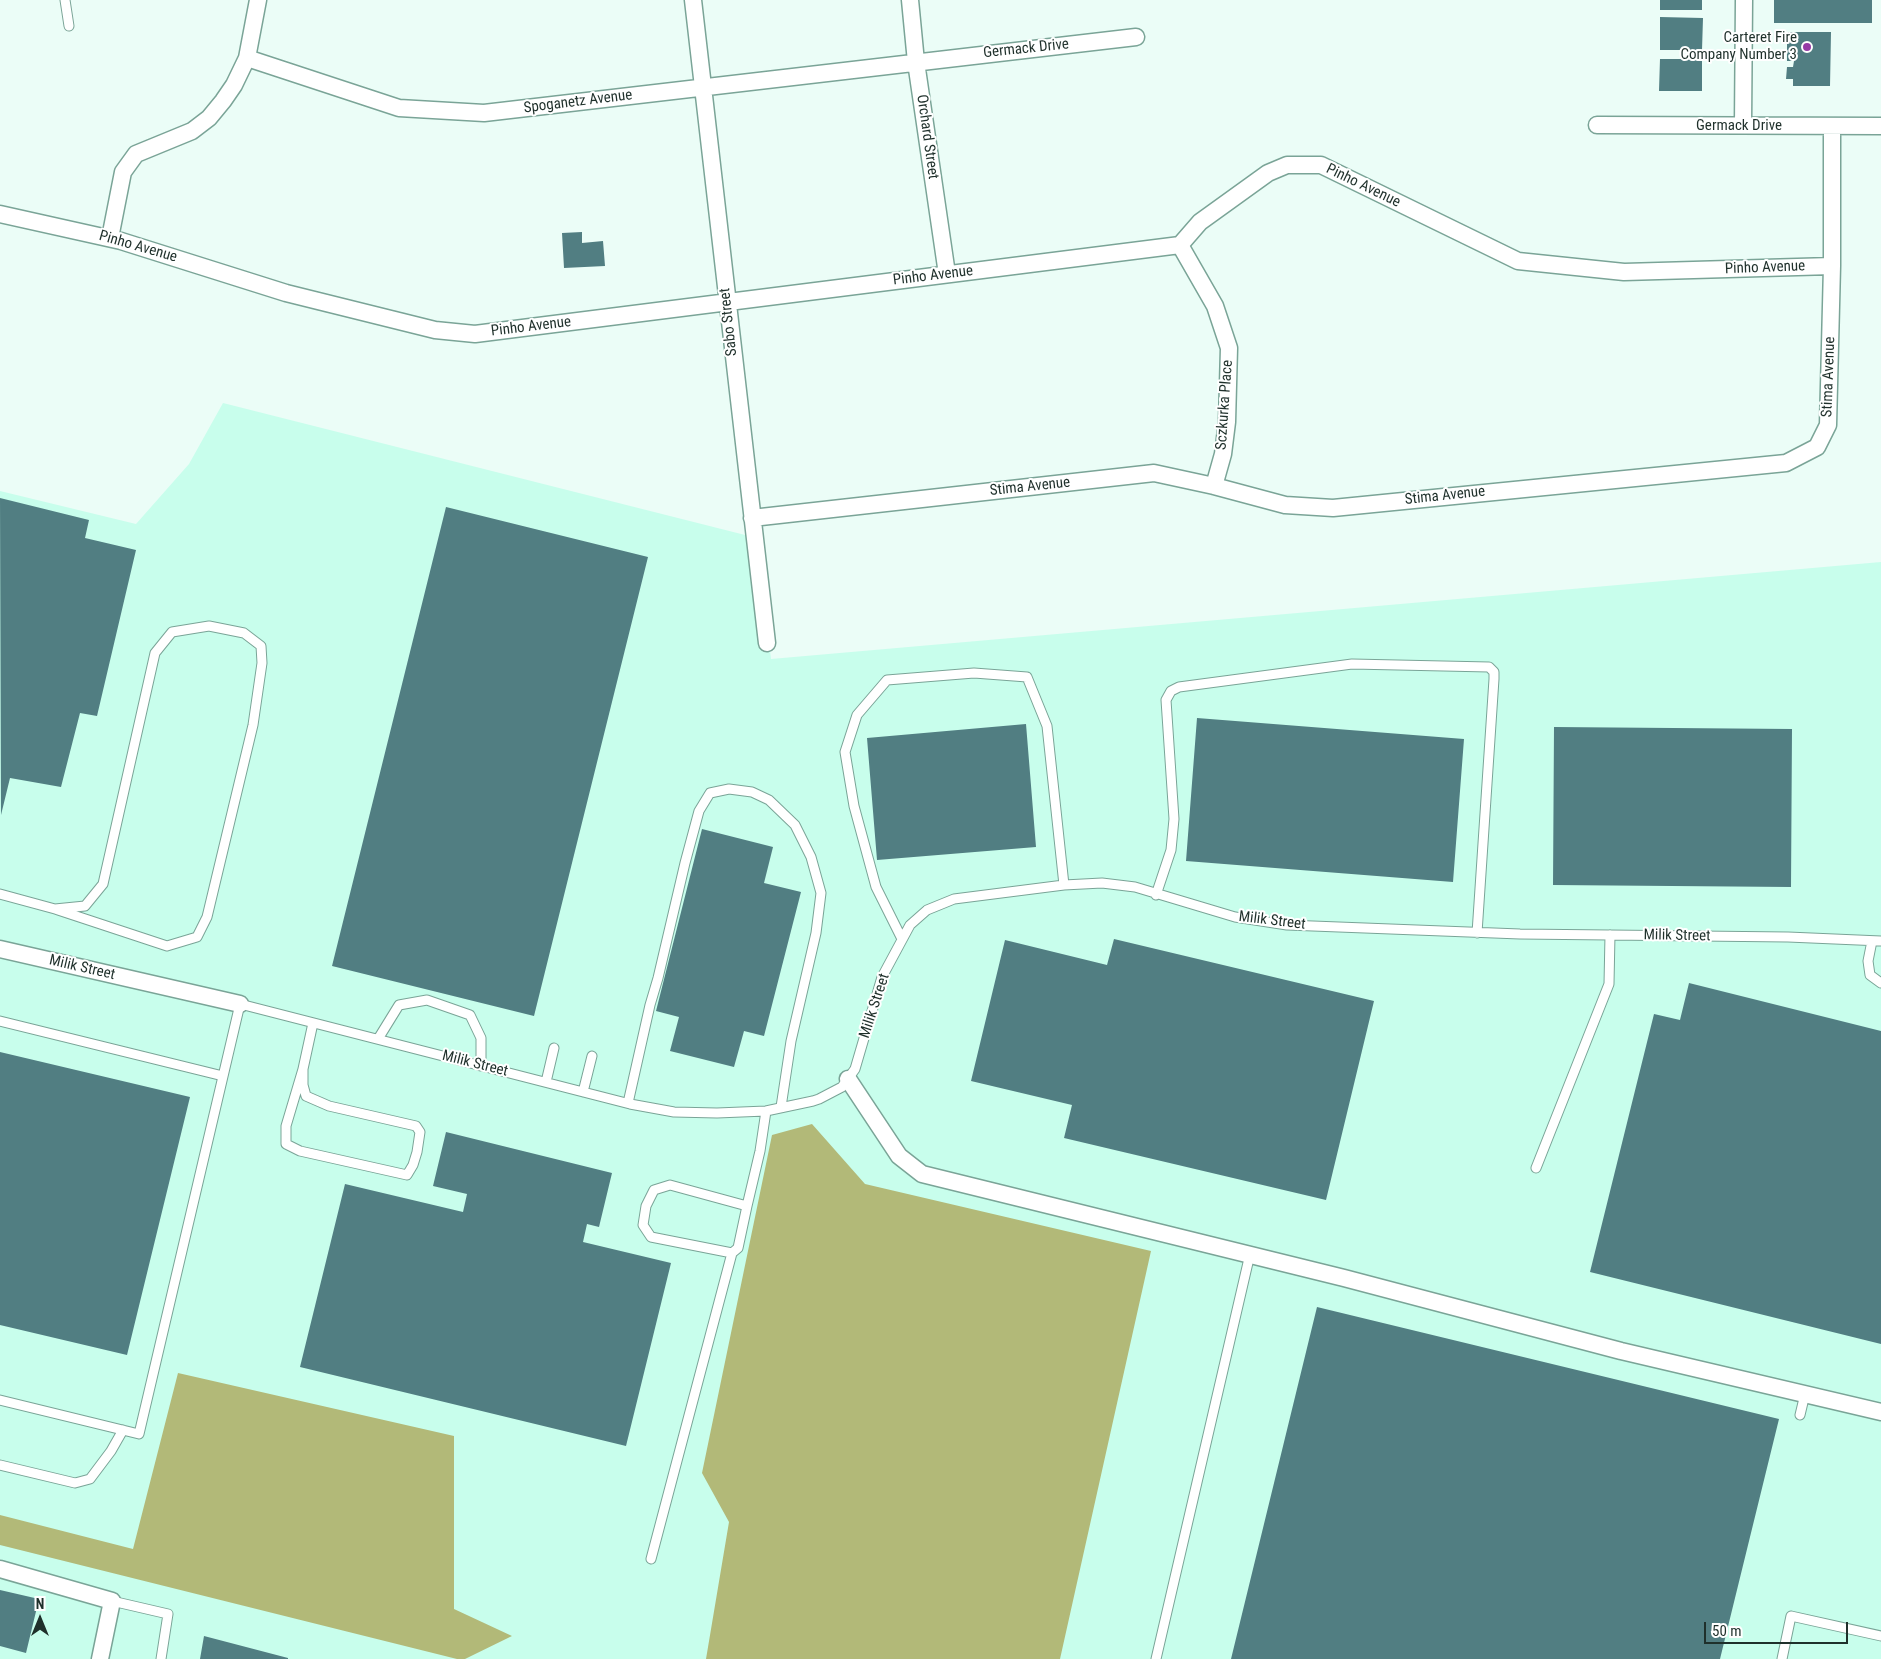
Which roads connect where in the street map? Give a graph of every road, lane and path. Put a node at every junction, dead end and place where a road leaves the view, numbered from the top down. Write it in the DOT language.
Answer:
graph roads {
  1 [pos="65,0"];
  2 [pos="258,0"];
  3 [pos="693,0"];
  4 [pos="910,0"];
  5 [pos="1744,0"];
  6 [pos="68,26"];
  7 [pos="1136,37"];
  8 [pos="247,58"];
  9 [pos="916,62"];
  10 [pos="704,87"];
  11 [pos="1597,125"];
  12 [pos="1743,125"];
  13 [pos="1881,126"];
  14 [pos="1832,127"];
  15 [pos="0,214"];
  16 [pos="110,238"];
  17 [pos="1180,244"];
  18 [pos="1832,266"];
  19 [pos="947,274"];
  20 [pos="727,302"];
  21 [pos="1214,486"];
  22 [pos="752,518"];
  23 [pos="767,643"];
  24 [pos="1064,884"];
  25 [pos="0,894"];
  26 [pos="1156,895"];
  27 [pos="55,908"];
  28 [pos="1477,932"];
  29 [pos="1610,935"];
  30 [pos="902,939"];
  31 [pos="1877,941"];
  32 [pos="0,949"];
  33 [pos="1881,983"];
  34 [pos="240,1004"];
  35 [pos="0,1021"];
  36 [pos="313,1023"];
  37 [pos="378,1040"];
  38 [pos="554,1048"];
  39 [pos="592,1056"];
  40 [pos="482,1066"];
  41 [pos="303,1069"];
  42 [pos="223,1076"];
  43 [pos="848,1079"];
  44 [pos="546,1082"];
  45 [pos="583,1092"];
  46 [pos="628,1103"];
  47 [pos="781,1107"];
  48 [pos="766,1110"];
  49 [pos="1536,1168"];
  50 [pos="748,1206"];
  51 [pos="732,1253"];
  52 [pos="1250,1254"];
  53 [pos="1804,1394"];
  54 [pos="0,1400"];
  55 [pos="1881,1412"];
  56 [pos="1800,1415"];
  57 [pos="123,1430"];
  58 [pos="0,1465"];
  59 [pos="651,1559"];
  60 [pos="0,1569"];
  61 [pos="112,1601"];
  62 [pos="1881,1636"];
  63 [pos="100,1659"];
  64 [pos="160,1659"];
  65 [pos="1156,1659"];
  66 [pos="1782,1659"];
  1 -- 6 [label="lane"];
  2 -- 8 [label="street"];
  3 -- 10 [label="street, Sabo Street"];
  4 -- 9 [label="street, Orchard Street"];
  5 -- 12 [label="street"];
  7 -- 9 [label="street, Germack Drive"];
  8 -- 10 [label="street, Spoganetz Avenue"];
  8 -- 16 [label="street"];
  9 -- 10 [label="street, Spoganetz Avenue"];
  9 -- 19 [label="street, Orchard Street"];
  10 -- 20 [label="street, Sabo Street"];
  11 -- 12 [label="street, Germack Drive"];
  12 -- 14 [label="street, Germack Drive"];
  13 -- 14 [label="street, Germack Drive"];
  14 -- 18 [label="street, Stima Avenue"];
  15 -- 16 [label="street, Pinho Avenue"];
  16 -- 20 [label="street, Pinho Avenue"];
  17 -- 18 [label="street, Pinho Avenue"];
  17 -- 19 [label="street, Pinho Avenue"];
  17 -- 21 [label="street, Sczkurka Place"];
  18 -- 21 [label="street, Stima Avenue"];
  19 -- 20 [label="street, Pinho Avenue"];
  20 -- 22 [label="street, Sabo Street"];
  21 -- 22 [label="street, Stima Avenue"];
  22 -- 23 [label="street, Sabo Street"];
  24 -- 26 [label="lane, Milik Street"];
  24 -- 30 [label="lane, Milik Street"];
  24 -- 30 [label="lane"];
  25 -- 27 [label="lane"];
  26 -- 28 [label="lane, Milik Street"];
  26 -- 28 [label="lane"];
  27 -- 27 [label="lane"];
  28 -- 29 [label="lane, Milik Street"];
  29 -- 31 [label="lane, Milik Street"];
  29 -- 49 [label="lane"];
  30 -- 43 [label="lane, Milik Street"];
  31 -- 33 [label="lane"];
  32 -- 34 [label="street, Milik Street"];
  34 -- 36 [label="lane, Milik Street"];
  34 -- 42 [label="lane"];
  35 -- 42 [label="lane"];
  36 -- 37 [label="lane, Milik Street"];
  36 -- 41 [label="lane"];
  37 -- 40 [label="lane, Milik Street"];
  37 -- 40 [label="lane"];
  38 -- 44 [label="lane"];
  39 -- 45 [label="lane"];
  40 -- 44 [label="lane, Milik Street"];
  41 -- 41 [label="lane"];
  42 -- 57 [label="lane"];
  43 -- 47 [label="lane, Milik Street"];
  43 -- 52 [label="street"];
  44 -- 45 [label="lane, Milik Street"];
  45 -- 46 [label="lane, Milik Street"];
  46 -- 47 [label="lane"];
  46 -- 48 [label="lane, Milik Street"];
  47 -- 48 [label="lane, Milik Street"];
  48 -- 50 [label="lane"];
  50 -- 51 [label="lane"];
  50 -- 51 [label="lane"];
  51 -- 59 [label="lane"];
  52 -- 53 [label="street"];
  52 -- 65 [label="lane"];
  53 -- 55 [label="street"];
  53 -- 56 [label="lane"];
  54 -- 57 [label="lane"];
  57 -- 58 [label="lane"];
  60 -- 61 [label="street"];
  61 -- 63 [label="street"];
  61 -- 64 [label="lane"];
  62 -- 66 [label="lane"];
}
